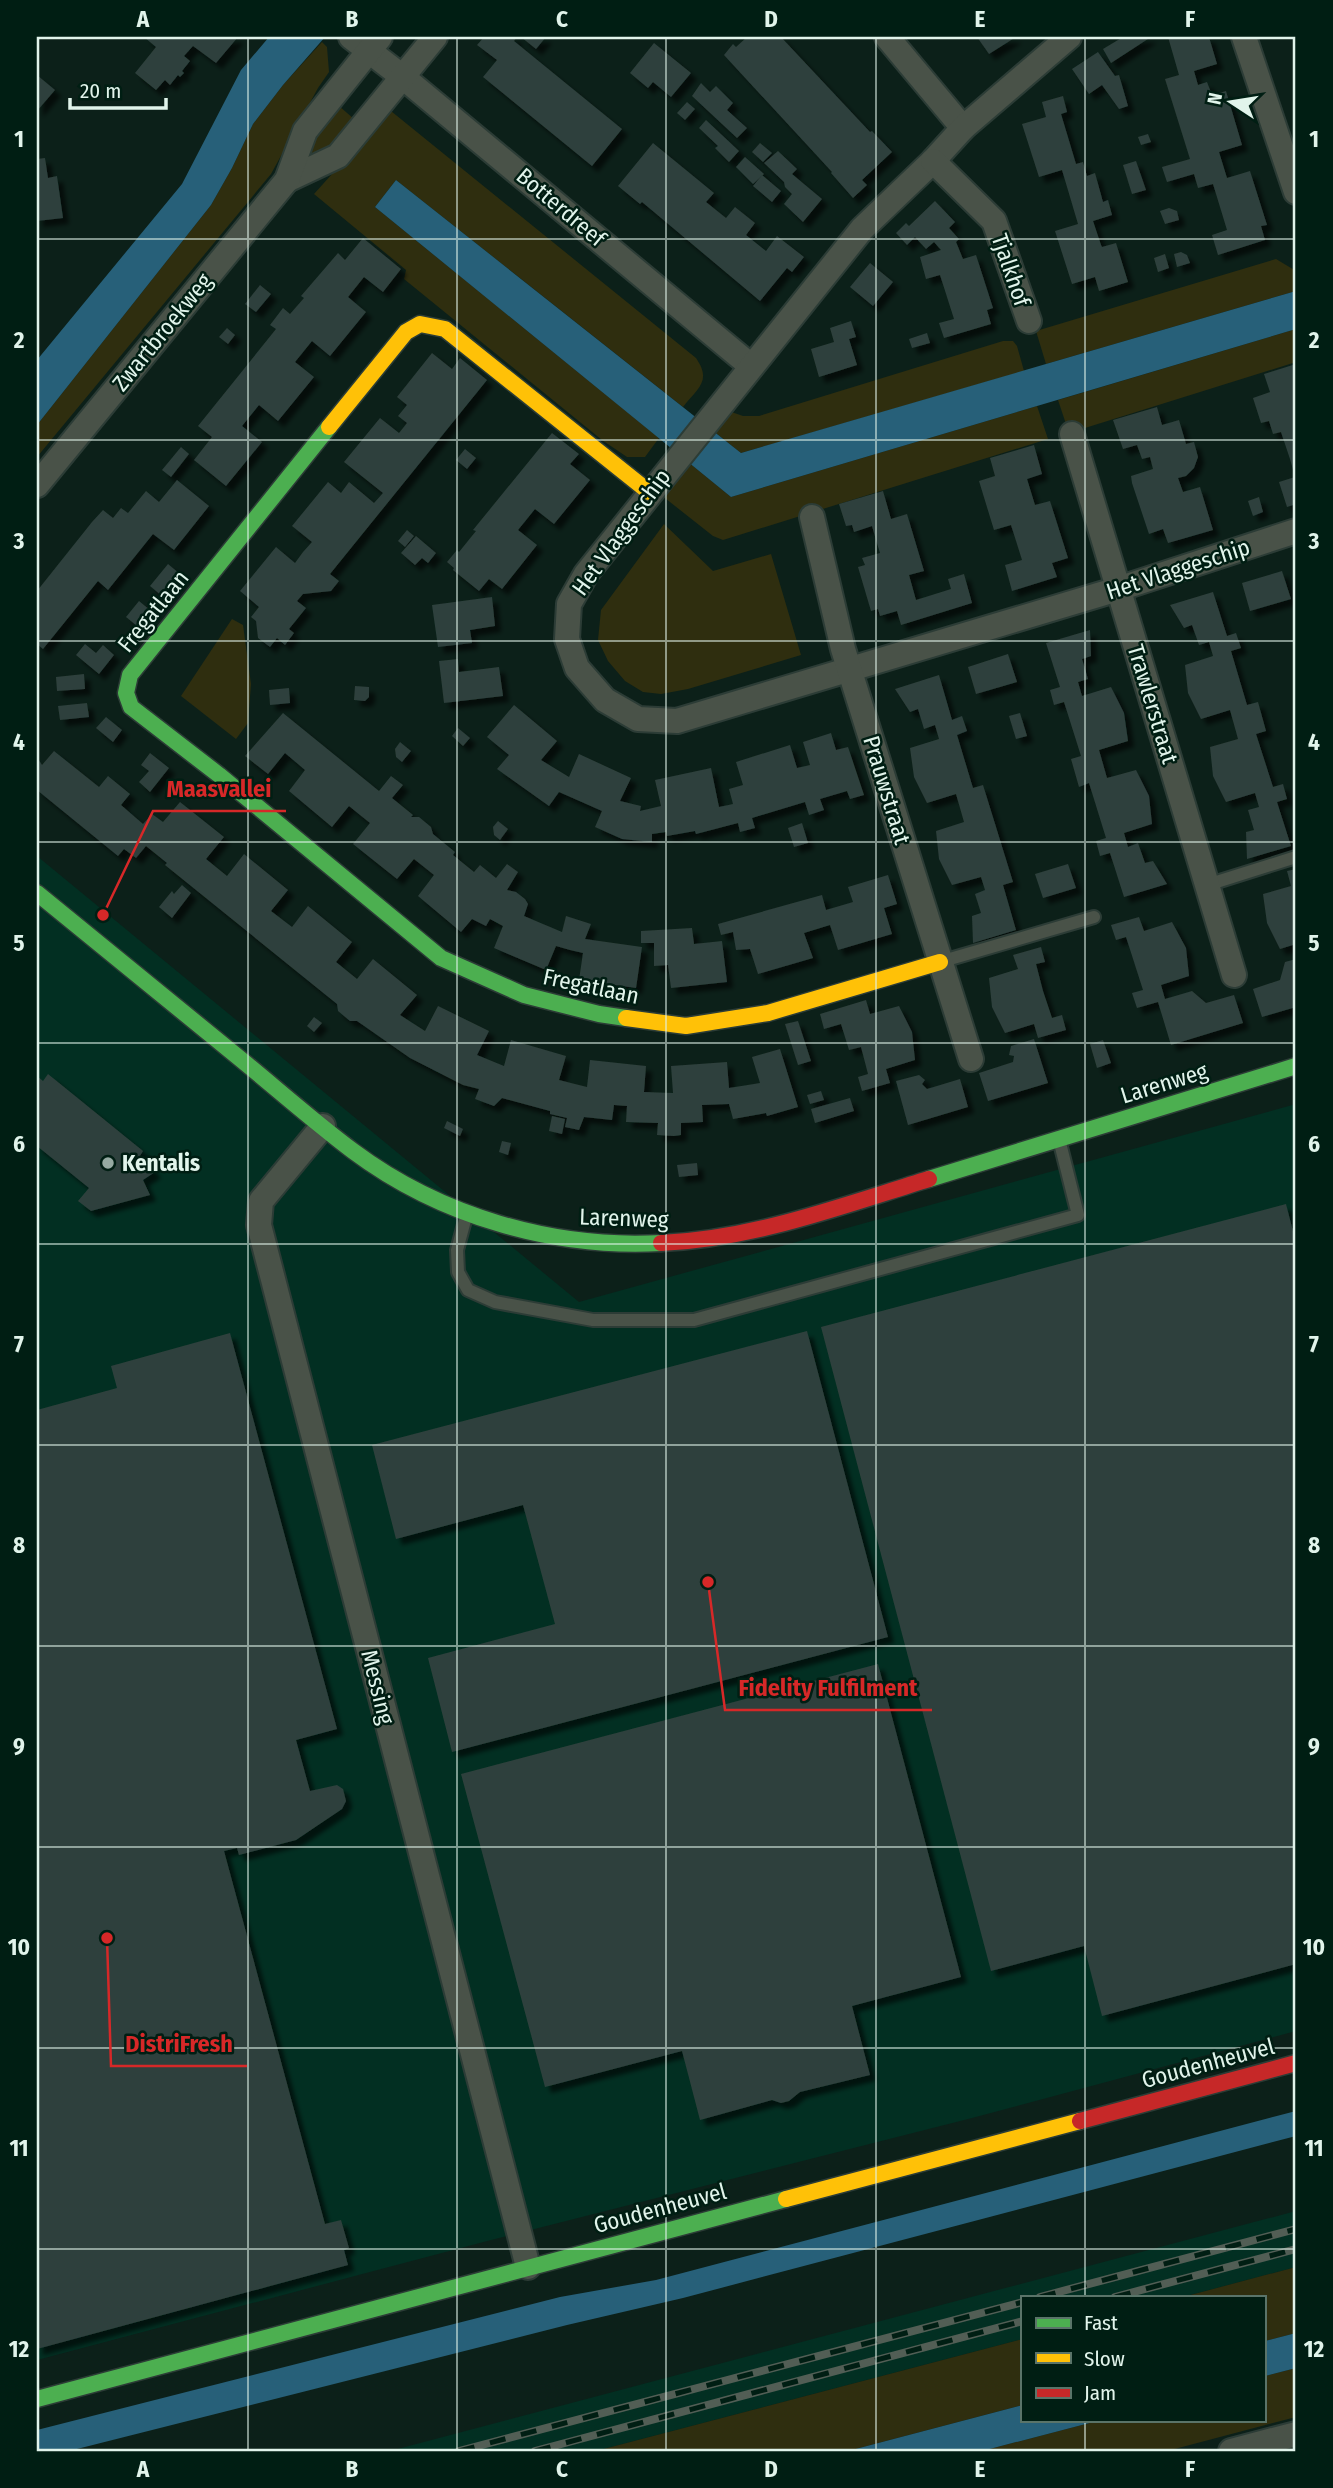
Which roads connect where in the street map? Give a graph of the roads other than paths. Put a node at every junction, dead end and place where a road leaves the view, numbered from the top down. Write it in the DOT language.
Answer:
graph roads {
  1 [pos="435,37"];
  2 [pos="887,37"];
  3 [pos="1069,37"];
  4 [pos="1244,37"];
  5 [pos="367,41"];
  6 [pos="404,78"];
  7 [pos="963,128"];
  8 [pos="933,161"];
  9 [pos="287,180"];
  10 [pos="1296,192"];
  11 [pos="1029,321"];
  12 [pos="751,366"];
  13 [pos="1072,434"];
  14 [pos="37,485"];
  15 [pos="649,492"];
  16 [pos="812,517"];
  17 [pos="1296,531"];
  18 [pos="1118,589"];
  19 [pos="849,668"];
  20 [pos="1296,857"];
  21 [pos="1207,885"];
  22 [pos="37,893"];
  23 [pos="1094,916"];
  24 [pos="940,962"];
  25 [pos="1234,975"];
  26 [pos="971,1059"];
  27 [pos="1296,1066"];
  28 [pos="323,1126"];
  29 [pos="1059,1139"];
  30 [pos="467,1213"];
  31 [pos="1296,2063"];
  32 [pos="528,2267"];
  33 [pos="37,2399"];
  34 [pos="1296,2434"];
  35 [pos="1231,2451"];
  1 -- 6 [label="street, Zwartbroekweg"];
  2 -- 7 [label="street"];
  3 -- 7 [label="street, Het Vlaggeschip"];
  4 -- 10 [label="street"];
  5 -- 6 [label="street, Botterdreef"];
  5 -- 9 [label="street, Zwartbroekweg"];
  6 -- 9 [label="street, Zwartbroekweg"];
  6 -- 12 [label="street, Botterdreef"];
  7 -- 8 [label="street, Het Vlaggeschip"];
  8 -- 11 [label="street, Tjalkhof"];
  8 -- 12 [label="street, Het Vlaggeschip"];
  9 -- 14 [label="street, Zwartbroekweg"];
  12 -- 15 [label="street, Het Vlaggeschip"];
  13 -- 18 [label="street, Trawlerstraat"];
  15 -- 19 [label="street, Het Vlaggeschip"];
  15 -- 24 [label="street, Fregatlaan"];
  16 -- 19 [label="street, Prauwstraat"];
  17 -- 18 [label="street, Het Vlaggeschip"];
  18 -- 19 [label="street, Het Vlaggeschip"];
  18 -- 21 [label="street, Trawlerstraat"];
  19 -- 24 [label="street, Prauwstraat"];
  20 -- 21 [label="lane"];
  21 -- 25 [label="street, Trawlerstraat"];
  22 -- 28 [label="street, Larenweg"];
  23 -- 24 [label="lane"];
  24 -- 26 [label="street, Prauwstraat"];
  27 -- 29 [label="street, Larenweg"];
  28 -- 30 [label="street, Larenweg"];
  28 -- 32 [label="street, Messing"];
  29 -- 30 [label="street, Larenweg"];
  29 -- 30 [label="lane"];
  31 -- 32 [label="street, Goudenheuvel"];
  32 -- 33 [label="street, Goudenheuvel"];
  34 -- 35 [label="street"];
}
